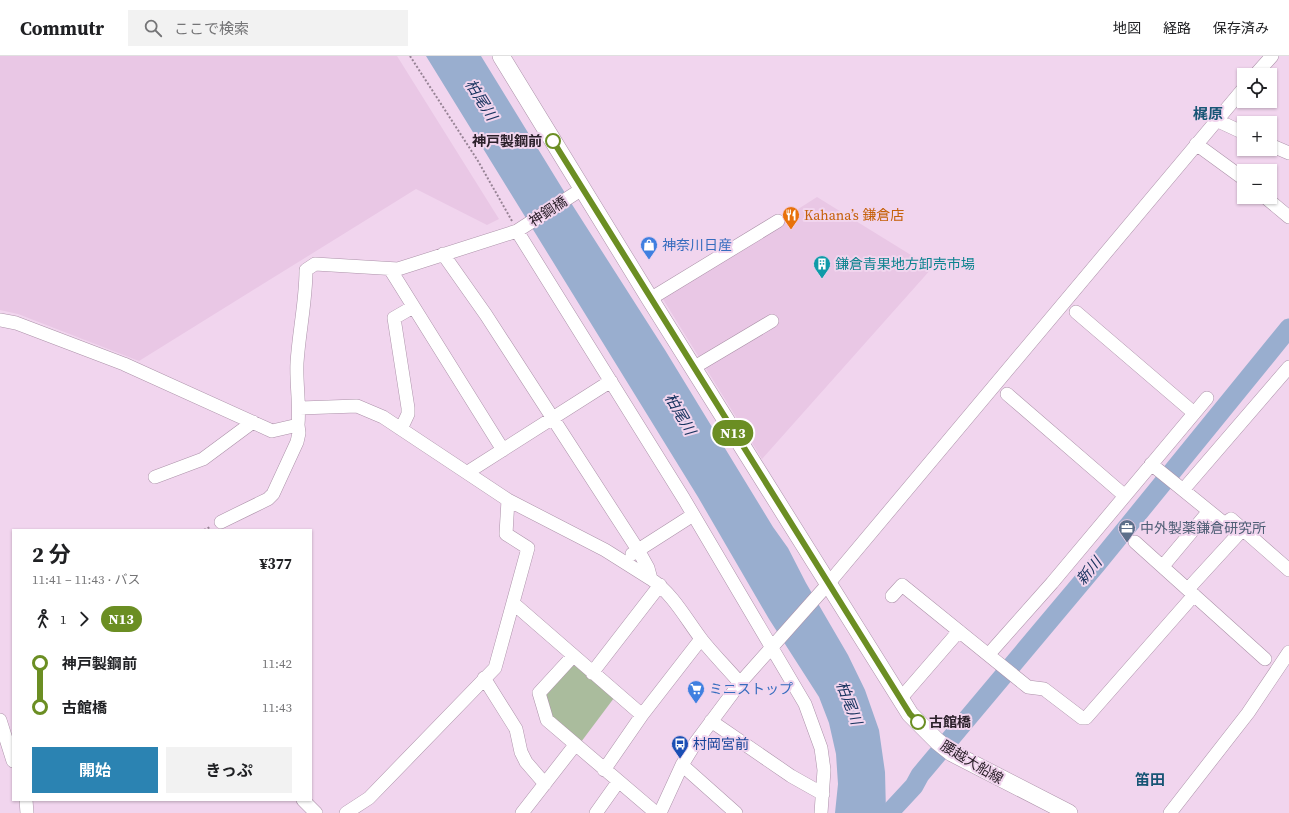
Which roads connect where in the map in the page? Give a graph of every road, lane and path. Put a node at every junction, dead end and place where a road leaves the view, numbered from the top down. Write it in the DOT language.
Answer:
graph roads {
  1 [pos="410,56"];
  2 [pos="501,56"];
  3 [pos="1272,56"];
  4 [pos="1261,68"];
  5 [pos="1237,96"];
  6 [pos="1216,120"];
  7 [pos="1237,130"];
  8 [pos="1196,144"];
  9 [pos="1277,148"];
  10 [pos="1289,153"];
  11 [pos="1237,175"];
  12 [pos="577,192"];
  13 [pos="1273,204"];
  14 [pos="1289,217"];
  15 [pos="778,221"];
  16 [pos="520,229"];
  17 [pos="443,254"];
  18 [pos="390,269"];
  19 [pos="650,299"];
  20 [pos="414,307"];
  21 [pos="1076,312"];
  22 [pos="0,320"];
  23 [pos="772,321"];
  24 [pos="1289,367"];
  25 [pos="693,368"];
  26 [pos="611,381"];
  27 [pos="1284,382"];
  28 [pos="1007,394"];
  29 [pos="1207,398"];
  30 [pos="300,408"];
  31 [pos="1194,413"];
  32 [pos="551,419"];
  33 [pos="253,422"];
  34 [pos="298,424"];
  35 [pos="401,429"];
  36 [pos="503,450"];
  37 [pos="1151,464"];
  38 [pos="468,472"];
  39 [pos="156,477"];
  40 [pos="1183,490"];
  41 [pos="1125,496"];
  42 [pos="508,500"];
  43 [pos="1209,511"];
  44 [pos="694,515"];
  45 [pos="221,522"];
  46 [pos="1243,529"];
  47 [pos="1135,542"];
  48 [pos="638,550"];
  49 [pos="622,560"];
  50 [pos="1163,566"];
  51 [pos="1289,570"];
  52 [pos="656,582"];
  53 [pos="823,589"];
  54 [pos="1191,592"];
  55 [pos="892,596"];
  56 [pos="513,603"];
  57 [pos="959,631"];
  58 [pos="701,639"];
  59 [pos="774,644"];
  60 [pos="1289,652"];
  61 [pos="989,654"];
  62 [pos="573,656"];
  63 [pos="1265,659"];
  64 [pos="592,673"];
  65 [pos="484,678"];
  66 [pos="740,683"];
  67 [pos="901,698"];
  68 [pos="642,715"];
  69 [pos="0,720"];
  70 [pos="711,721"];
  71 [pos="575,745"];
  72 [pos="12,758"];
  73 [pos="682,765"];
  74 [pos="604,770"];
  75 [pos="618,782"];
  76 [pos="544,784"];
  77 [pos="823,794"];
  78 [pos="26,801"];
  79 [pos="304,801"];
  80 [pos="27,813"];
  81 [pos="316,813"];
  82 [pos="346,813"];
  83 [pos="522,813"];
  84 [pos="596,813"];
  85 [pos="656,813"];
  86 [pos="660,813"];
  87 [pos="736,813"];
  88 [pos="821,813"];
  89 [pos="1069,813"];
  90 [pos="1170,813"];
  1 -- 16 [label="path"];
  2 -- 12 [label="main road, 腰越大船線"];
  3 -- 4 [label="street"];
  5 -- 6 [label="street"];
  6 -- 7 [label="street"];
  6 -- 8 [label="street"];
  8 -- 11 [label="street"];
  8 -- 53 [label="street"];
  9 -- 10 [label="street"];
  12 -- 16 [label="street, 神鋼橋"];
  12 -- 19 [label="main road, 腰越大船線"];
  13 -- 14 [label="street"];
  15 -- 19 [label="street"];
  16 -- 17 [label="street, 神鋼橋"];
  16 -- 26 [label="street"];
  17 -- 18 [label="street, 神鋼橋"];
  17 -- 32 [label="street"];
  18 -- 20 [label="street"];
  18 -- 30 [label="street, 神鋼橋"];
  19 -- 25 [label="main road, 腰越大船線"];
  20 -- 35 [label="street"];
  20 -- 36 [label="street"];
  21 -- 31 [label="street"];
  22 -- 33 [label="street"];
  23 -- 25 [label="street"];
  24 -- 27 [label="street"];
  25 -- 53 [label="main road, 腰越大船線"];
  26 -- 32 [label="street"];
  26 -- 44 [label="street"];
  27 -- 40 [label="street"];
  28 -- 41 [label="street"];
  29 -- 31 [label="street"];
  30 -- 34 [label="street"];
  30 -- 35 [label="street"];
  31 -- 37 [label="street"];
  32 -- 36 [label="street"];
  32 -- 48 [label="street"];
  33 -- 34 [label="street"];
  33 -- 39 [label="street"];
  34 -- 45 [label="street"];
  35 -- 38 [label="street"];
  36 -- 38 [label="street"];
  37 -- 40 [label="street"];
  37 -- 41 [label="street"];
  38 -- 42 [label="street"];
  40 -- 43 [label="street"];
  41 -- 61 [label="street"];
  42 -- 49 [label="street"];
  42 -- 56 [label="street"];
  43 -- 46 [label="street"];
  43 -- 50 [label="street"];
  44 -- 48 [label="street"];
  44 -- 59 [label="street"];
  46 -- 51 [label="street"];
  46 -- 54 [label="street"];
  47 -- 50 [label="street"];
  48 -- 49 [label="street"];
  48 -- 52 [label="street"];
  49 -- 52 [label="street"];
  50 -- 54 [label="street"];
  52 -- 58 [label="street"];
  52 -- 64 [label="street"];
  53 -- 59 [label="street"];
  53 -- 67 [label="main road, 腰越大船線"];
  54 -- 61 [label="street"];
  54 -- 63 [label="street"];
  55 -- 57 [label="street"];
  56 -- 62 [label="street"];
  56 -- 65 [label="street"];
  57 -- 61 [label="street"];
  57 -- 67 [label="street"];
  58 -- 66 [label="street"];
  58 -- 68 [label="street"];
  59 -- 66 [label="street"];
  59 -- 77 [label="street"];
  60 -- 90 [label="street"];
  62 -- 64 [label="street"];
  62 -- 71 [label="street"];
  64 -- 68 [label="street"];
  65 -- 76 [label="street"];
  65 -- 82 [label="street"];
  66 -- 70 [label="street"];
  67 -- 89 [label="main road, 腰越大船線"];
  68 -- 74 [label="street"];
  69 -- 72 [label="street"];
  70 -- 73 [label="street"];
  70 -- 77 [label="street"];
  71 -- 74 [label="street"];
  71 -- 76 [label="street"];
  73 -- 86 [label="street"];
  73 -- 87 [label="street"];
  74 -- 75 [label="street"];
  75 -- 84 [label="street"];
  75 -- 85 [label="street"];
  76 -- 83 [label="street"];
  77 -- 88 [label="street"];
  78 -- 80 [label="street"];
  79 -- 81 [label="street"];
}
